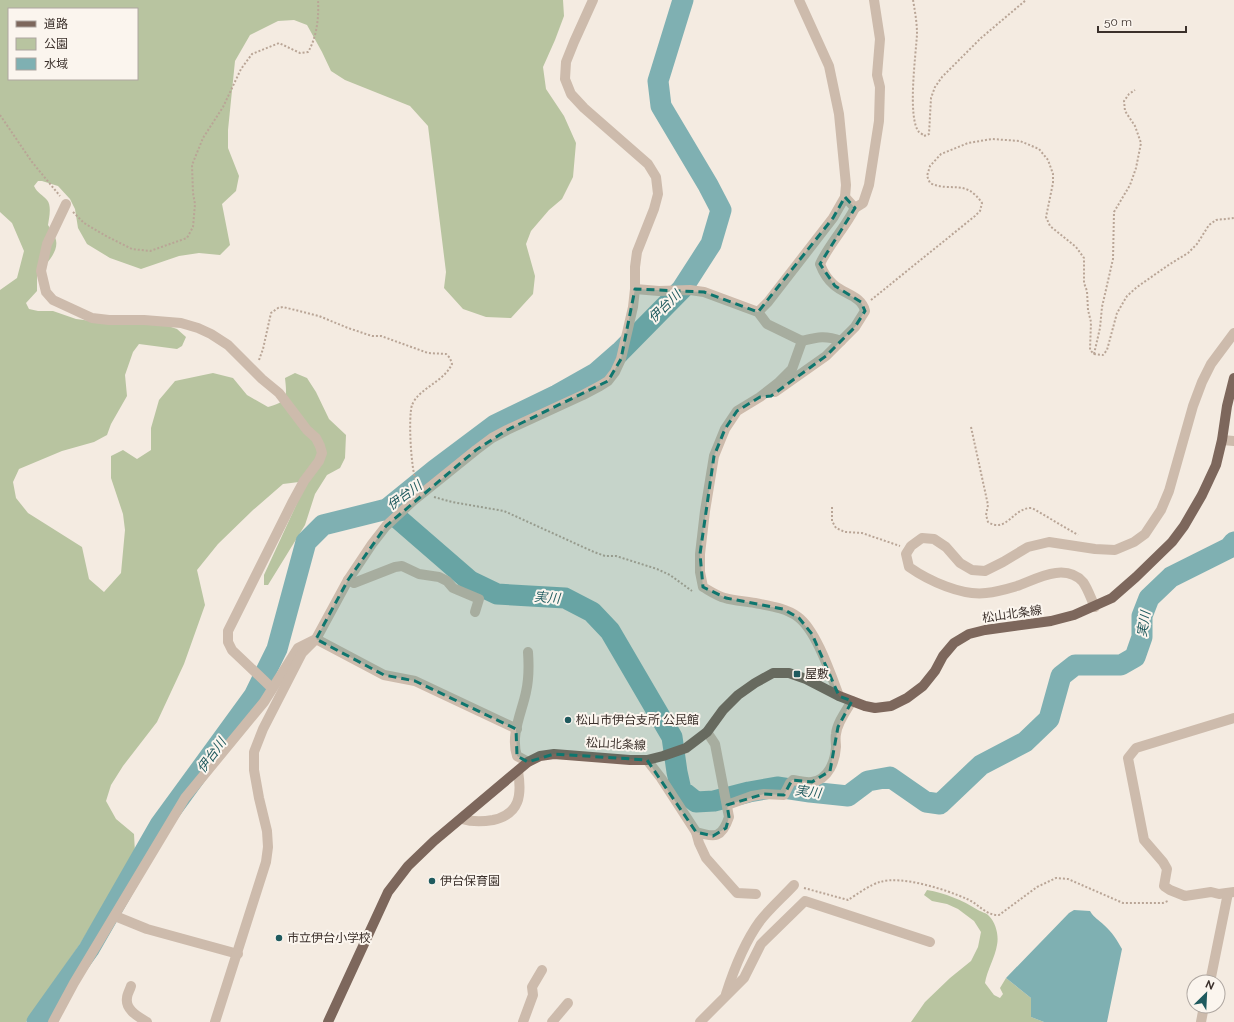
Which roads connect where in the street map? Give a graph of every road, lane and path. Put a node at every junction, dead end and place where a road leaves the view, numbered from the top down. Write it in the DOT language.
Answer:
graph roads {
  1 [pos="318,0"];
  2 [pos="593,0"];
  3 [pos="799,0"];
  4 [pos="874,0"];
  5 [pos="913,0"];
  6 [pos="1026,0"];
  7 [pos="1135,90"];
  8 [pos="0,115"];
  9 [pos="845,197"];
  10 [pos="66,204"];
  11 [pos="855,208"];
  12 [pos="1234,218"];
  13 [pos="635,289"];
  14 [pos="864,306"];
  15 [pos="758,312"];
  16 [pos="1234,333"];
  17 [pos="802,341"];
  18 [pos="841,341"];
  19 [pos="1094,354"];
  20 [pos="253,371"];
  21 [pos="1234,378"];
  22 [pos="760,397"];
  23 [pos="971,427"];
  24 [pos="1222,440"];
  25 [pos="1234,441"];
  26 [pos="415,479"];
  27 [pos="423,492"];
  28 [pos="832,507"];
  29 [pos="1080,536"];
  30 [pos="908,551"];
  31 [pos="348,580"];
  32 [pos="697,595"];
  33 [pos="1095,607"];
  34 [pos="475,612"];
  35 [pos="316,639"];
  36 [pos="528,652"];
  37 [pos="269,685"];
  38 [pos="839,696"];
  39 [pos="852,701"];
  40 [pos="1234,718"];
  41 [pos="517,729"];
  42 [pos="707,732"];
  43 [pos="647,760"];
  44 [pos="528,762"];
  45 [pos="518,771"];
  46 [pos="726,800"];
  47 [pos="462,819"];
  48 [pos="696,832"];
  49 [pos="794,886"];
  50 [pos="1231,893"];
  51 [pos="756,894"];
  52 [pos="1186,896"];
  53 [pos="114,916"];
  54 [pos="930,942"];
  55 [pos="238,954"];
  56 [pos="542,970"];
  57 [pos="1212,974"];
  58 [pos="131,986"];
  59 [pos="725,996"];
  60 [pos="568,1003"];
  61 [pos="53,1022"];
  62 [pos="147,1022"];
  63 [pos="215,1022"];
  64 [pos="328,1022"];
  65 [pos="523,1022"];
  66 [pos="552,1022"];
  67 [pos="700,1022"];
  1 -- 10 [label="path"];
  2 -- 13 [label="street"];
  3 -- 9 [label="street"];
  4 -- 11 [label="street"];
  5 -- 6 [label="path"];
  7 -- 19 [label="path"];
  8 -- 10 [label="path"];
  9 -- 11 [label="street"];
  9 -- 15 [label="street"];
  10 -- 20 [label="street"];
  11 -- 14 [label="street"];
  12 -- 19 [label="path"];
  13 -- 15 [label="street"];
  13 -- 27 [label="street"];
  14 -- 18 [label="street"];
  14 -- 19 [label="path"];
  15 -- 17 [label="street"];
  16 -- 30 [label="street"];
  17 -- 18 [label="street"];
  17 -- 22 [label="street"];
  18 -- 22 [label="street"];
  20 -- 26 [label="path"];
  20 -- 37 [label="street"];
  21 -- 24 [label="main road, 松山北条線"];
  22 -- 38 [label="street"];
  23 -- 29 [label="path"];
  24 -- 25 [label="street"];
  24 -- 33 [label="main road, 松山北条線"];
  27 -- 31 [label="street"];
  27 -- 32 [label="path"];
  28 -- 30 [label="path"];
  30 -- 33 [label="street"];
  31 -- 34 [label="street"];
  31 -- 35 [label="street"];
  33 -- 39 [label="main road, 松山北条線"];
  35 -- 37 [label="street"];
  35 -- 41 [label="street"];
  35 -- 55 [label="street"];
  36 -- 41 [label="street"];
  37 -- 53 [label="street"];
  38 -- 39 [label="main road, 松山北条線"];
  38 -- 42 [label="main road, 松山北条線"];
  39 -- 46 [label="street"];
  40 -- 52 [label="street"];
  41 -- 44 [label="street"];
  42 -- 43 [label="main road, 松山北条線"];
  42 -- 46 [label="street"];
  43 -- 44 [label="main road, 松山北条線"];
  43 -- 48 [label="street"];
  44 -- 45 [label="main road, 松山北条線"];
  45 -- 47 [label="main road, 松山北条線"];
  45 -- 47 [label="street"];
  46 -- 48 [label="street"];
  47 -- 64 [label="main road, 松山北条線"];
  48 -- 51 [label="street"];
  49 -- 52 [label="path"];
  49 -- 59 [label="street"];
  50 -- 52 [label="street"];
  50 -- 57 [label="street"];
  53 -- 55 [label="street"];
  53 -- 61 [label="street"];
  54 -- 59 [label="street"];
  55 -- 63 [label="street"];
  56 -- 65 [label="street"];
  58 -- 62 [label="street"];
  59 -- 67 [label="street"];
  60 -- 66 [label="street"];
}
